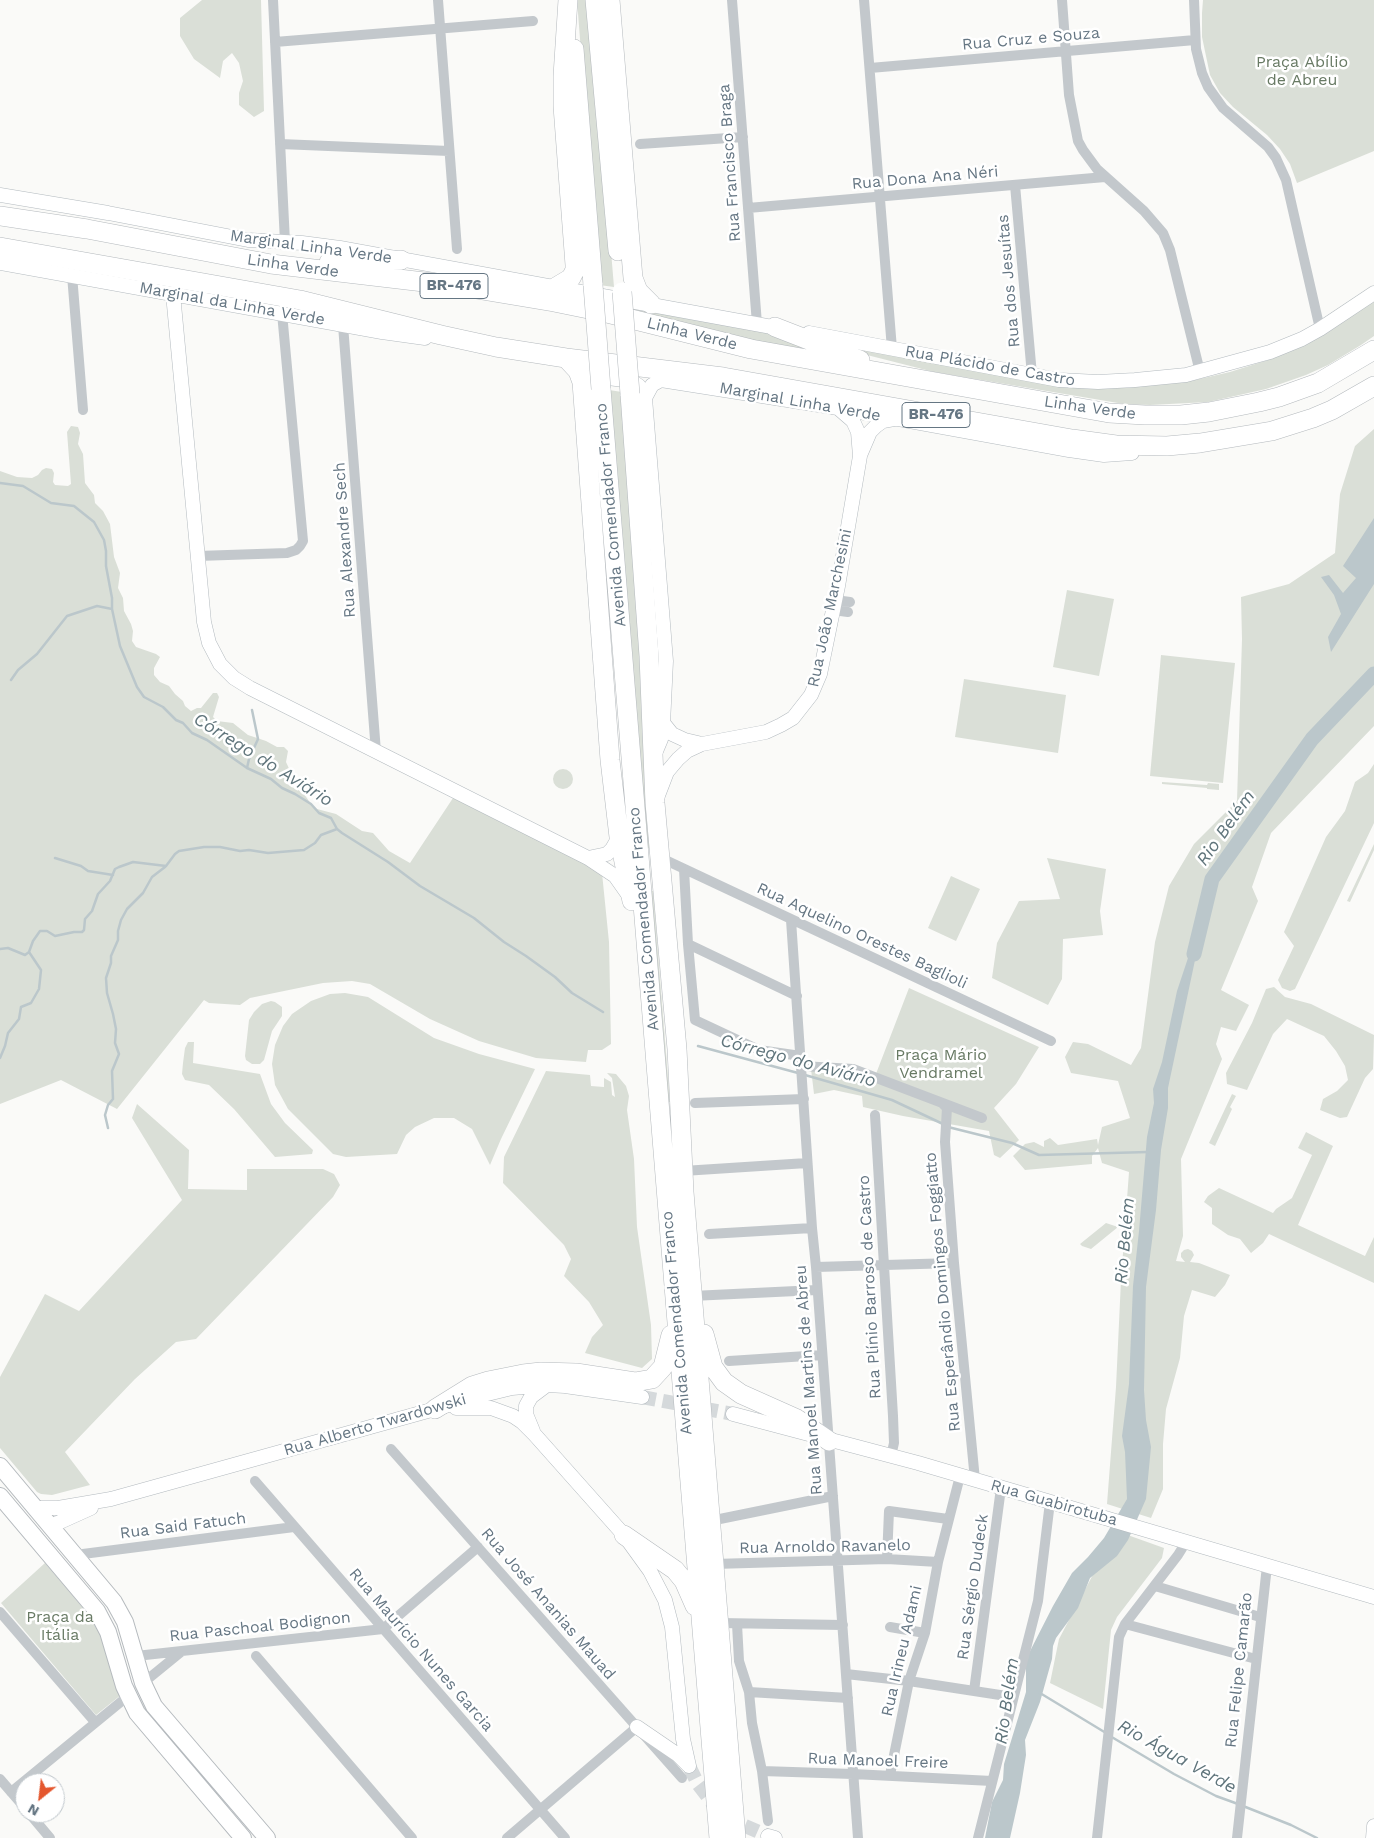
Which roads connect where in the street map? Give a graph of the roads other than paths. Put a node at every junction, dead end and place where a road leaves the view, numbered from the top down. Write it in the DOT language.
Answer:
graph roads {
  1 [pos="273,0"];
  2 [pos="438,0"];
  3 [pos="569,0"];
  4 [pos="595,0"];
  5 [pos="610,0"];
  6 [pos="732,0"];
  7 [pos="864,0"];
  8 [pos="1062,0"];
  9 [pos="1194,0"];
  10 [pos="533,21"];
  11 [pos="440,28"];
  12 [pos="1195,40"];
  13 [pos="275,42"];
  14 [pos="1066,51"];
  15 [pos="870,68"];
  16 [pos="743,137"];
  17 [pos="280,144"];
  18 [pos="640,144"];
  19 [pos="449,151"];
  20 [pos="1105,177"];
  21 [pos="1016,185"];
  22 [pos="0,195"];
  23 [pos="880,197"];
  24 [pos="748,208"];
  25 [pos="0,216"];
  26 [pos="285,242"];
  27 [pos="0,247"];
  28 [pos="457,249"];
  29 [pos="400,260"];
  30 [pos="0,263"];
  31 [pos="271,264"];
  32 [pos="72,275"];
  33 [pos="556,287"];
  34 [pos="1374,293"];
  35 [pos="173,294"];
  36 [pos="651,304"];
  37 [pos="282,313"];
  38 [pos="343,325"];
  39 [pos="766,326"];
  40 [pos="1320,329"];
  41 [pos="464,340"];
  42 [pos="892,349"];
  43 [pos="1374,350"];
  44 [pos="566,358"];
  45 [pos="674,370"];
  46 [pos="1200,372"];
  47 [pos="1032,375"];
  48 [pos="904,377"];
  49 [pos="582,382"];
  50 [pos="1374,386"];
  51 [pos="729,390"];
  52 [pos="638,396"];
  53 [pos="838,408"];
  54 [pos="83,410"];
  55 [pos="896,419"];
  56 [pos="1200,443"];
  57 [pos="860,456"];
  58 [pos="198,556"];
  59 [pos="834,605"];
  60 [pos="849,607"];
  61 [pos="651,705"];
  62 [pos="627,706"];
  63 [pos="663,724"];
  64 [pos="702,744"];
  65 [pos="376,752"];
  66 [pos="652,759"];
  67 [pos="614,786"];
  68 [pos="655,803"];
  69 [pos="619,837"];
  70 [pos="588,858"];
  71 [pos="659,858"];
  72 [pos="684,869"];
  73 [pos="633,902"];
  74 [pos="791,920"];
  75 [pos="688,944"];
  76 [pos="646,947"];
  77 [pos="797,996"];
  78 [pos="1052,1041"];
  79 [pos="802,1064"];
  80 [pos="804,1095"];
  81 [pos="695,1103"];
  82 [pos="942,1103"];
  83 [pos="875,1115"];
  84 [pos="982,1118"];
  85 [pos="807,1163"];
  86 [pos="683,1171"];
  87 [pos="812,1228"];
  88 [pos="709,1234"];
  89 [pos="954,1263"];
  90 [pos="883,1264"];
  91 [pos="816,1267"];
  92 [pos="817,1290"];
  93 [pos="687,1305"];
  94 [pos="822,1355"];
  95 [pos="729,1362"];
  96 [pos="547,1385"];
  97 [pos="642,1397"];
  98 [pos="435,1409"];
  99 [pos="733,1414"];
  100 [pos="535,1435"];
  101 [pos="829,1440"];
  102 [pos="391,1450"];
  103 [pos="892,1456"];
  104 [pos="0,1466"];
  105 [pos="960,1476"];
  106 [pos="975,1480"];
  107 [pos="255,1482"];
  108 [pos="1001,1488"];
  109 [pos="0,1496"];
  110 [pos="833,1496"];
  111 [pos="111,1499"];
  112 [pos="1050,1502"];
  113 [pos="36,1508"];
  114 [pos="20,1519"];
  115 [pos="948,1519"];
  116 [pos="710,1521"];
  117 [pos="50,1526"];
  118 [pos="294,1527"];
  119 [pos="624,1535"];
  120 [pos="1186,1542"];
  121 [pos="478,1548"];
  122 [pos="75,1554"];
  123 [pos="887,1559"];
  124 [pos="838,1562"];
  125 [pos="938,1562"];
  126 [pos="714,1564"];
  127 [pos="1266,1566"];
  128 [pos="1155,1586"];
  129 [pos="1374,1597"];
  130 [pos="0,1612"];
  131 [pos="1260,1617"];
  132 [pos="710,1621"];
  133 [pos="737,1624"];
  134 [pos="1126,1624"];
  135 [pos="842,1625"];
  136 [pos="890,1627"];
  137 [pos="383,1629"];
  138 [pos="925,1633"];
  139 [pos="182,1651"];
  140 [pos="729,1651"];
  141 [pos="136,1656"];
  142 [pos="256,1656"];
  143 [pos="1256,1659"];
  144 [pos="846,1674"];
  145 [pos="909,1681"];
  146 [pos="143,1683"];
  147 [pos="974,1691"];
  148 [pos="749,1692"];
  149 [pos="128,1696"];
  150 [pos="1013,1697"];
  151 [pos="848,1698"];
  152 [pos="682,1721"];
  153 [pos="95,1722"];
  154 [pos="637,1727"];
  155 [pos="183,1740"];
  156 [pos="169,1751"];
  157 [pos="762,1771"];
  158 [pos="853,1774"];
  159 [pos="890,1775"];
  160 [pos="0,1779"];
  161 [pos="992,1781"];
  162 [pos="11,1792"];
  163 [pos="15,1797"];
  164 [pos="540,1810"];
  165 [pos="768,1821"];
  166 [pos="37,1823"];
  167 [pos="1374,1826"];
  168 [pos="50,1838"];
  169 [pos="243,1838"];
  170 [pos="267,1838"];
  171 [pos="412,1838"];
  172 [pos="507,1838"];
  173 [pos="565,1838"];
  174 [pos="719,1838"];
  175 [pos="736,1838"];
  176 [pos="858,1838"];
  177 [pos="978,1838"];
  178 [pos="1097,1838"];
  179 [pos="1236,1838"];
  180 [pos="1373,1838"];
  1 -- 13 [label="street"];
  2 -- 11 [label="street"];
  3 -- 33 [label="highway"];
  3 -- 62 [label="highway, Avenida Comendador Franco, bridge"];
  4 -- 52 [label="highway, Avenida Comendador Franco, bridge"];
  5 -- 36 [label="highway"];
  6 -- 16 [label="street, Rua Francisco Braga"];
  7 -- 15 [label="street"];
  8 -- 14 [label="street"];
  9 -- 12 [label="street"];
  10 -- 11 [label="street"];
  11 -- 13 [label="street"];
  11 -- 19 [label="street"];
  12 -- 14 [label="street, Rua Cruz e Souza"];
  12 -- 40 [label="street"];
  13 -- 17 [label="street"];
  14 -- 15 [label="street, Rua Cruz e Souza"];
  14 -- 20 [label="street"];
  15 -- 23 [label="street"];
  16 -- 18 [label="street"];
  16 -- 24 [label="street, Rua Francisco Braga"];
  17 -- 19 [label="street"];
  17 -- 26 [label="street"];
  19 -- 28 [label="street"];
  20 -- 21 [label="street, Rua Dona Ana Néri"];
  20 -- 46 [label="street"];
  21 -- 23 [label="street, Rua Dona Ana Néri"];
  21 -- 47 [label="street, Rua dos Jesuítas"];
  22 -- 26 [label="main road, Marginal Linha Verde"];
  23 -- 24 [label="street, Rua Dona Ana Néri"];
  23 -- 42 [label="street"];
  24 -- 39 [label="street, Rua Francisco Braga"];
  25 -- 31 [label="highway, Linha Verde / BR-476"];
  26 -- 29 [label="main road, Marginal Linha Verde"];
  27 -- 41 [label="highway, Linha Verde / BR-476"];
  29 -- 31 [label="highway"];
  29 -- 33 [label="main road, Marginal Linha Verde"];
  30 -- 32 [label="main road, Marginal da Linha Verde"];
  31 -- 48 [label="highway, Linha Verde / BR-476"];
  32 -- 35 [label="main road, Marginal da Linha Verde"];
  32 -- 54 [label="street"];
  33 -- 36 [label="main road, Marginal Linha Verde"];
  34 -- 40 [label="main road, Rua Plácido de Castro"];
  35 -- 37 [label="main road, Marginal da Linha Verde"];
  35 -- 58 [label="main road"];
  36 -- 39 [label="main road, Rua Plácido de Castro"];
  37 -- 38 [label="main road, Marginal da Linha Verde"];
  37 -- 58 [label="street"];
  38 -- 41 [label="main road, Marginal da Linha Verde"];
  38 -- 65 [label="street, Rua Alexandre Sech"];
  39 -- 42 [label="main road, Rua Plácido de Castro"];
  39 -- 48 [label="highway"];
  40 -- 46 [label="main road, Rua Plácido de Castro"];
  41 -- 44 [label="highway, Linha Verde / BR-476"];
  42 -- 47 [label="main road, Rua Plácido de Castro"];
  43 -- 48 [label="highway, Linha Verde / BR-476"];
  44 -- 45 [label="highway, Linha Verde / BR-476"];
  44 -- 49 [label="highway"];
  45 -- 51 [label="highway"];
  45 -- 56 [label="highway, Linha Verde / BR-476"];
  46 -- 47 [label="main road, Rua Plácido de Castro"];
  49 -- 52 [label="main road"];
  49 -- 67 [label="highway"];
  50 -- 56 [label="highway, Linha Verde / BR-476"];
  51 -- 52 [label="main road, Marginal Linha Verde"];
  51 -- 53 [label="main road, Marginal Linha Verde"];
  52 -- 61 [label="highway, Avenida Comendador Franco"];
  52 -- 63 [label="main road, Avenida Comendador Franco"];
  53 -- 55 [label="main road, Marginal Linha Verde"];
  53 -- 57 [label="main road, Rua João Marchesini"];
  55 -- 56 [label="main road, Marginal Linha Verde"];
  55 -- 57 [label="main road, Rua João Marchesini"];
  57 -- 59 [label="main road, Rua João Marchesini"];
  58 -- 65 [label="main road"];
  59 -- 60 [label="street"];
  59 -- 64 [label="main road, Rua João Marchesini"];
  61 -- 63 [label="main road, Rua João Marchesini"];
  61 -- 66 [label="highway, Avenida Comendador Franco"];
  62 -- 67 [label="highway"];
  62 -- 76 [label="highway, Avenida Comendador Franco"];
  63 -- 64 [label="main road, Rua João Marchesini"];
  63 -- 66 [label="main road, Avenida Comendador Franco"];
  64 -- 68 [label="main road, Rua João Marchesini"];
  65 -- 70 [label="main road"];
  66 -- 68 [label="highway, Avenida Comendador Franco"];
  67 -- 69 [label="highway"];
  68 -- 71 [label="highway, Avenida Comendador Franco"];
  69 -- 70 [label="main road"];
  69 -- 73 [label="highway"];
  70 -- 73 [label="main road"];
  71 -- 72 [label="street, Rua Aquelino Orestes Baglioli"];
  71 -- 86 [label="highway, Avenida Comendador Franco"];
  72 -- 74 [label="street, Rua Aquelino Orestes Baglioli"];
  72 -- 75 [label="street"];
  73 -- 76 [label="highway"];
  74 -- 77 [label="street, Rua Manoel Martins de Abreu"];
  74 -- 78 [label="street, Rua Aquelino Orestes Baglioli"];
  75 -- 77 [label="street"];
  75 -- 79 [label="street"];
  76 -- 93 [label="highway, Avenida Comendador Franco"];
  77 -- 79 [label="street, Rua Manoel Martins de Abreu"];
  79 -- 80 [label="street, Rua Manoel Martins de Abreu"];
  79 -- 82 [label="street"];
  80 -- 81 [label="street"];
  80 -- 85 [label="street, Rua Manoel Martins de Abreu"];
  82 -- 84 [label="street"];
  82 -- 89 [label="street, Rua Esperândio Domingos Foggiatto"];
  83 -- 90 [label="street, Rua Plínio Barroso de Castro"];
  85 -- 86 [label="street"];
  85 -- 87 [label="street, Rua Manoel Martins de Abreu"];
  86 -- 93 [label="highway, Avenida Comendador Franco"];
  87 -- 88 [label="street"];
  87 -- 91 [label="street, Rua Manoel Martins de Abreu"];
  89 -- 90 [label="street"];
  89 -- 106 [label="street, Rua Esperândio Domingos Foggiatto"];
  90 -- 91 [label="street"];
  90 -- 103 [label="street, Rua Plínio Barroso de Castro"];
  91 -- 92 [label="street, Rua Manoel Martins de Abreu"];
  92 -- 93 [label="street"];
  92 -- 94 [label="street, Rua Manoel Martins de Abreu"];
  93 -- 98 [label="highway"];
  93 -- 101 [label="highway"];
  93 -- 116 [label="highway, Avenida Comendador Franco"];
  93 -- 132 [label="highway, Avenida Comendador Franco"];
  94 -- 95 [label="street"];
  94 -- 101 [label="street, Rua Manoel Martins de Abreu"];
  96 -- 97 [label="main road, Rua Alberto Twardowski"];
  96 -- 98 [label="main road, Rua Alberto Twardowski"];
  96 -- 100 [label="main road"];
  98 -- 100 [label="main road"];
  98 -- 111 [label="main road, Rua Alberto Twardowski"];
  99 -- 101 [label="main road, Rua Guabirotuba"];
  100 -- 119 [label="main road"];
  101 -- 103 [label="main road, Rua Guabirotuba"];
  101 -- 110 [label="street, Rua Manoel Martins de Abreu"];
  102 -- 121 [label="street, Rua José Ananias Mauad"];
  103 -- 105 [label="main road, Rua Guabirotuba"];
  104 -- 113 [label="main road"];
  105 -- 106 [label="main road, Rua Guabirotuba"];
  105 -- 115 [label="street, Rua Irineu Adami"];
  106 -- 108 [label="main road, Rua Guabirotuba"];
  107 -- 118 [label="street, Rua Maurício Nunes Garcia"];
  108 -- 112 [label="main road, Rua Guabirotuba"];
  108 -- 147 [label="street, Rua Sérgio Dudeck"];
  109 -- 114 [label="main road"];
  110 -- 116 [label="street"];
  110 -- 124 [label="street, Rua Manoel Martins de Abreu"];
  111 -- 113 [label="main road, Rua Alberto Twardowski"];
  111 -- 117 [label="main road, Rua Alberto Twardowski"];
  112 -- 120 [label="main road, Rua Guabirotuba"];
  112 -- 150 [label="street"];
  113 -- 117 [label="main road"];
  114 -- 117 [label="main road"];
  114 -- 149 [label="main road"];
  115 -- 123 [label="street"];
  115 -- 125 [label="street, Rua Irineu Adami"];
  116 -- 126 [label="highway, Avenida Comendador Franco"];
  117 -- 122 [label="main road"];
  118 -- 122 [label="street, Rua Said Fatuch"];
  118 -- 137 [label="street, Rua Maurício Nunes Garcia"];
  119 -- 132 [label="highway"];
  119 -- 152 [label="main road"];
  120 -- 127 [label="main road, Rua Guabirotuba"];
  120 -- 128 [label="street"];
  121 -- 137 [label="street"];
  121 -- 154 [label="street, Rua José Ananias Mauad"];
  122 -- 141 [label="main road"];
  123 -- 124 [label="street, Rua Arnoldo Ravanelo"];
  123 -- 125 [label="street, Rua Arnoldo Ravanelo"];
  124 -- 126 [label="street, Rua Arnoldo Ravanelo"];
  124 -- 135 [label="street, Rua Manoel Martins de Abreu"];
  125 -- 138 [label="street, Rua Irineu Adami"];
  126 -- 132 [label="highway, Avenida Comendador Franco"];
  127 -- 129 [label="main road, Rua Guabirotuba"];
  127 -- 131 [label="street, Rua Felipe Camarão"];
  128 -- 131 [label="street"];
  128 -- 134 [label="street"];
  130 -- 153 [label="street"];
  131 -- 143 [label="street, Rua Felipe Camarão"];
  132 -- 133 [label="street"];
  132 -- 140 [label="highway, Avenida Comendador Franco"];
  132 -- 174 [label="highway, Avenida Comendador Franco"];
  133 -- 135 [label="street"];
  133 -- 140 [label="street, Avenida Comendador Franco"];
  134 -- 143 [label="street"];
  134 -- 178 [label="street"];
  135 -- 144 [label="street, Rua Manoel Martins de Abreu"];
  136 -- 138 [label="street"];
  137 -- 139 [label="street, Rua Paschoal Bodignon"];
  137 -- 164 [label="street, Rua Maurício Nunes Garcia"];
  138 -- 145 [label="street, Rua Irineu Adami"];
  139 -- 141 [label="street, Rua Paschoal Bodignon"];
  139 -- 146 [label="street"];
  140 -- 148 [label="street, Avenida Comendador Franco"];
  140 -- 175 [label="highway, Avenida Comendador Franco"];
  141 -- 146 [label="main road"];
  142 -- 171 [label="street"];
  143 -- 179 [label="street, Rua Felipe Camarão"];
  144 -- 145 [label="street"];
  144 -- 151 [label="street, Rua Manoel Martins de Abreu"];
  145 -- 147 [label="street"];
  145 -- 159 [label="street, Rua Irineu Adami"];
  146 -- 155 [label="main road"];
  147 -- 150 [label="street"];
  148 -- 151 [label="street"];
  148 -- 157 [label="street, Avenida Comendador Franco"];
  149 -- 153 [label="street"];
  149 -- 156 [label="main road"];
  150 -- 161 [label="street"];
  151 -- 158 [label="street, Rua Manoel Martins de Abreu"];
  152 -- 154 [label="main road"];
  152 -- 154 [label="main road"];
  153 -- 162 [label="street"];
  154 -- 164 [label="street"];
  155 -- 156 [label="main road"];
  155 -- 170 [label="main road"];
  156 -- 169 [label="main road"];
  157 -- 158 [label="street, Rua Manoel Freire"];
  157 -- 165 [label="street, Avenida Comendador Franco"];
  158 -- 159 [label="street, Rua Manoel Freire"];
  158 -- 176 [label="street, Rua Manoel Martins de Abreu"];
  159 -- 161 [label="street, Rua Manoel Freire"];
  160 -- 162 [label="street"];
  161 -- 177 [label="street"];
  162 -- 163 [label="street"];
  164 -- 172 [label="street"];
  164 -- 173 [label="street, Rua Maurício Nunes Garcia"];
  166 -- 168 [label="street"];
  167 -- 180 [label="main road"];
}
